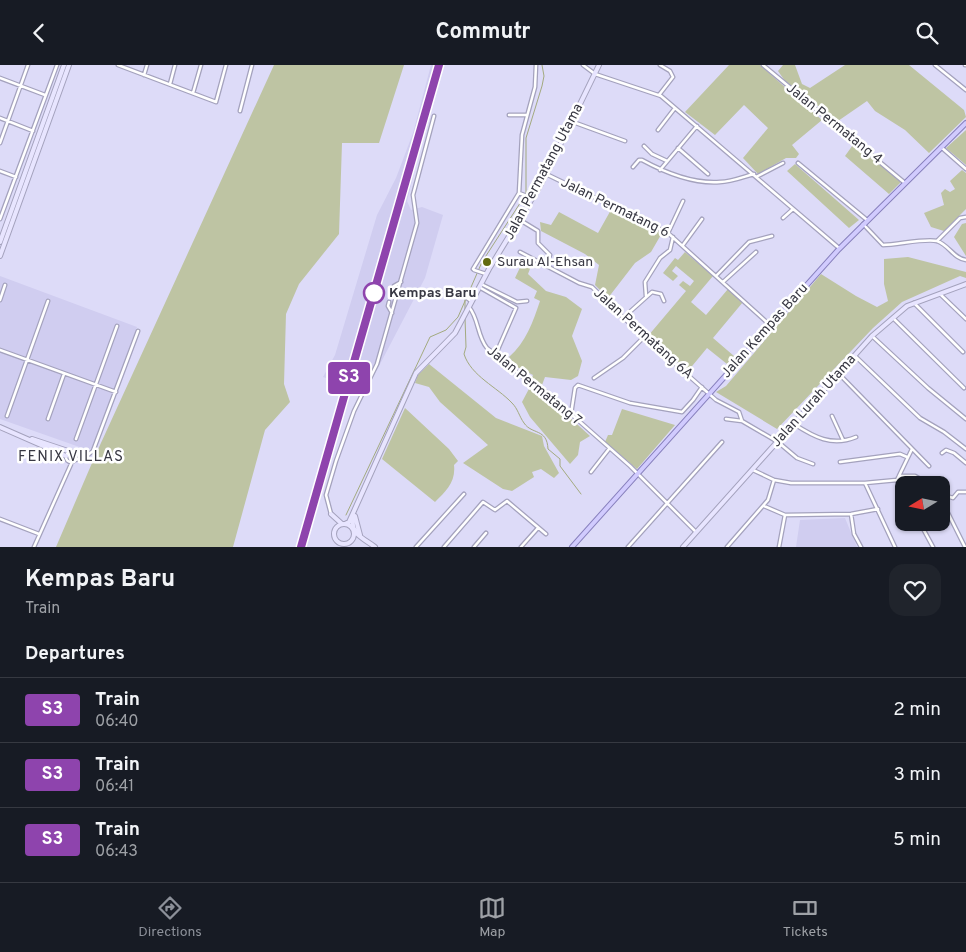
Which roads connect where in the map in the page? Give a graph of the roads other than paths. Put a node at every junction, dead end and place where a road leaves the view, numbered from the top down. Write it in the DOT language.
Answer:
graph roads {
  1 [pos="28,65"];
  2 [pos="57,65"];
  3 [pos="64,65"];
  4 [pos="70,65"];
  5 [pos="118,65"];
  6 [pos="146,65"];
  7 [pos="175,65"];
  8 [pos="201,65"];
  9 [pos="226,65"];
  10 [pos="252,65"];
  11 [pos="536,65"];
  12 [pos="584,65"];
  13 [pos="599,65"];
  14 [pos="660,65"];
  15 [pos="763,65"];
  16 [pos="935,65"];
  17 [pos="595,74"];
  18 [pos="144,75"];
  19 [pos="0,77"];
  20 [pos="170,84"];
  21 [pos="21,85"];
  22 [pos="966,90"];
  23 [pos="193,93"];
  24 [pos="46,95"];
  25 [pos="659,95"];
  26 [pos="675,108"];
  27 [pos="240,111"];
  28 [pos="509,115"];
  29 [pos="527,115"];
  30 [pos="434,116"];
  31 [pos="0,118"];
  32 [pos="8,121"];
  33 [pos="573,122"];
  34 [pos="966,123"];
  35 [pos="697,126"];
  36 [pos="658,130"];
  37 [pos="34,131"];
  38 [pos="625,141"];
  39 [pos="0,143"];
  40 [pos="644,146"];
  41 [pos="941,147"];
  42 [pos="678,148"];
  43 [pos="667,161"];
  44 [pos="783,163"];
  45 [pos="798,163"];
  46 [pos="633,167"];
  47 [pos="966,169"];
  48 [pos="660,170"];
  49 [pos="0,171"];
  50 [pos="546,174"];
  51 [pos="708,174"];
  52 [pos="755,175"];
  53 [pos="16,177"];
  54 [pos="904,183"];
  55 [pos="520,194"];
  56 [pos="531,197"];
  57 [pos="683,201"];
  58 [pos="792,209"];
  59 [pos="966,217"];
  60 [pos="0,219"];
  61 [pos="702,219"];
  62 [pos="783,219"];
  63 [pos="520,220"];
  64 [pos="867,220"];
  65 [pos="863,224"];
  66 [pos="668,233"];
  67 [pos="772,236"];
  68 [pos="673,237"];
  69 [pos="937,241"];
  70 [pos="0,242"];
  71 [pos="683,245"];
  72 [pos="839,249"];
  73 [pos="520,252"];
  74 [pos="756,252"];
  75 [pos="0,256"];
  76 [pos="966,260"];
  77 [pos="546,265"];
  78 [pos="483,273"];
  79 [pos="717,275"];
  80 [pos="723,281"];
  81 [pos="401,282"];
  82 [pos="5,285"];
  83 [pos="480,285"];
  84 [pos="965,285"];
  85 [pos="461,294"];
  86 [pos="940,294"];
  87 [pos="391,295"];
  88 [pos="646,296"];
  89 [pos="0,300"];
  90 [pos="470,300"];
  91 [pos="48,301"];
  92 [pos="527,301"];
  93 [pos="664,301"];
  94 [pos="389,302"];
  95 [pos="914,303"];
  96 [pos="468,309"];
  97 [pos="392,313"];
  98 [pos="892,317"];
  99 [pos="623,318"];
  100 [pos="966,319"];
  101 [pos="771,325"];
  102 [pos="117,326"];
  103 [pos="138,331"];
  104 [pos="872,336"];
  105 [pos="645,337"];
  106 [pos="0,350"];
  107 [pos="963,352"];
  108 [pos="495,356"];
  109 [pos="855,356"];
  110 [pos="26,360"];
  111 [pos="64,374"];
  112 [pos="839,374"];
  113 [pos="594,378"];
  114 [pos="96,385"];
  115 [pos="702,387"];
  116 [pos="964,387"];
  117 [pos="116,392"];
  118 [pos="709,393"];
  119 [pos="571,414"];
  120 [pos="6,416"];
  121 [pos="832,416"];
  122 [pos="48,419"];
  123 [pos="726,419"];
  124 [pos="966,419"];
  125 [pos="742,421"];
  126 [pos="794,425"];
  127 [pos="0,427"];
  128 [pos="856,437"];
  129 [pos="28,438"];
  130 [pos="76,439"];
  131 [pos="843,440"];
  132 [pos="722,442"];
  133 [pos="778,442"];
  134 [pos="609,449"];
  135 [pos="912,449"];
  136 [pos="966,449"];
  137 [pos="72,452"];
  138 [pos="942,453"];
  139 [pos="89,455"];
  140 [pos="907,457"];
  141 [pos="66,458"];
  142 [pos="73,461"];
  143 [pos="840,462"];
  144 [pos="966,463"];
  145 [pos="813,464"];
  146 [pos="929,466"];
  147 [pos="754,470"];
  148 [pos="68,471"];
  149 [pos="591,472"];
  150 [pos="637,474"];
  151 [pos="899,476"];
  152 [pos="774,480"];
  153 [pos="895,480"];
  154 [pos="865,483"];
  155 [pos="966,492"];
  156 [pos="464,494"];
  157 [pos="950,497"];
  158 [pos="668,504"];
  159 [pos="764,506"];
  160 [pos="878,509"];
  161 [pos="354,511"];
  162 [pos="330,513"];
  163 [pos="851,514"];
  164 [pos="785,515"];
  165 [pos="950,517"];
  166 [pos="0,519"];
  167 [pos="344,524"];
  168 [pos="538,527"];
  169 [pos="336,529"];
  170 [pos="352,529"];
  171 [pos="924,531"];
  172 [pos="696,532"];
  173 [pos="486,533"];
  174 [pos="39,534"];
  175 [pos="546,534"];
  176 [pos="361,537"];
  177 [pos="336,540"];
  178 [pos="346,545"];
  179 [pos="34,547"];
  180 [pos="336,547"];
  181 [pos="354,547"];
  182 [pos="375,547"];
  183 [pos="416,547"];
  184 [pos="444,547"];
  185 [pos="474,547"];
  186 [pos="521,547"];
  187 [pos="572,547"];
  188 [pos="628,547"];
  189 [pos="683,547"];
  190 [pos="727,547"];
  191 [pos="779,547"];
  192 [pos="860,547"];
  193 [pos="895,547"];
  194 [pos="933,547"];
  195 [pos="965,547"];
  1 -- 21 [label="street"];
  2 -- 24 [label="street"];
  3 -- 70 [label="street"];
  4 -- 75 [label="street"];
  5 -- 18 [label="street"];
  6 -- 18 [label="street"];
  7 -- 20 [label="street"];
  8 -- 23 [label="street"];
  9 -- 23 [label="street"];
  10 -- 27 [label="street"];
  11 -- 29 [label="street"];
  12 -- 17 [label="street"];
  13 -- 17 [label="street, Jalan Permatang Utama"];
  14 -- 25 [label="street"];
  15 -- 54 [label="street, Jalan Permatang 4"];
  16 -- 22 [label="street"];
  17 -- 25 [label="street"];
  17 -- 33 [label="street, Jalan Permatang Utama"];
  18 -- 20 [label="street"];
  19 -- 21 [label="street"];
  20 -- 23 [label="street"];
  21 -- 24 [label="street"];
  21 -- 32 [label="street"];
  24 -- 37 [label="street"];
  25 -- 26 [label="street"];
  26 -- 35 [label="street"];
  26 -- 36 [label="street"];
  28 -- 29 [label="street"];
  29 -- 55 [label="street"];
  30 -- 81 [label="street"];
  31 -- 32 [label="street"];
  32 -- 37 [label="street"];
  32 -- 39 [label="street"];
  33 -- 38 [label="street"];
  33 -- 50 [label="street, Jalan Permatang Utama"];
  34 -- 41 [label="main road, Jalan Kempas Baru"];
  35 -- 42 [label="street"];
  35 -- 52 [label="street"];
  37 -- 53 [label="street"];
  40 -- 43 [label="street"];
  41 -- 47 [label="street"];
  41 -- 54 [label="main road, Jalan Kempas Baru"];
  42 -- 43 [label="street"];
  42 -- 51 [label="street"];
  43 -- 48 [label="street"];
  44 -- 52 [label="street"];
  45 -- 64 [label="street"];
  46 -- 48 [label="street"];
  48 -- 52 [label="street"];
  49 -- 53 [label="street"];
  50 -- 56 [label="street, Jalan Permatang Utama"];
  50 -- 66 [label="street, Jalan Permatang 6"];
  52 -- 58 [label="street"];
  53 -- 60 [label="street"];
  54 -- 64 [label="main road, Jalan Kempas Baru"];
  55 -- 56 [label="street"];
  55 -- 78 [label="street"];
  56 -- 63 [label="street, Jalan Permatang Utama"];
  57 -- 66 [label="street"];
  58 -- 62 [label="street"];
  58 -- 72 [label="street"];
  59 -- 69 [label="street"];
  61 -- 71 [label="street"];
  63 -- 77 [label="street"];
  63 -- 78 [label="street, Jalan Permatang Utama"];
  64 -- 65 [label="main road, Jalan Kempas Baru"];
  65 -- 69 [label="street"];
  65 -- 72 [label="main road, Jalan Kempas Baru"];
  66 -- 68 [label="street, Jalan Permatang 6"];
  67 -- 79 [label="street"];
  68 -- 71 [label="street, Jalan Permatang 6"];
  68 -- 88 [label="street"];
  69 -- 76 [label="street"];
  71 -- 79 [label="street, Jalan Permatang 6"];
  72 -- 101 [label="main road, Jalan Kempas Baru"];
  73 -- 77 [label="street, Jalan Permatang 6A"];
  74 -- 80 [label="street"];
  77 -- 99 [label="street, Jalan Permatang 6A"];
  78 -- 83 [label="street, Jalan Permatang Utama"];
  79 -- 80 [label="street, Jalan Permatang 6"];
  80 -- 101 [label="street, Jalan Permatang 6"];
  81 -- 87 [label="street"];
  81 -- 97 [label="street"];
  82 -- 89 [label="street"];
  83 -- 90 [label="street, Jalan Permatang Utama"];
  83 -- 92 [label="street"];
  83 -- 108 [label="street"];
  84 -- 86 [label="street, Jalan Lurah Utama"];
  85 -- 90 [label="street"];
  86 -- 95 [label="street, Jalan Lurah Utama"];
  86 -- 100 [label="street"];
  88 -- 93 [label="street"];
  88 -- 99 [label="street"];
  90 -- 96 [label="street, Jalan Permatang Utama"];
  91 -- 110 [label="street"];
  94 -- 97 [label="street"];
  95 -- 98 [label="street, Jalan Lurah Utama"];
  95 -- 107 [label="street"];
  96 -- 108 [label="street, Jalan Permatang 7"];
  96 -- 161 [label="street, Jalan Permatang Utama"];
  97 -- 162 [label="street"];
  98 -- 104 [label="street, Jalan Lurah Utama"];
  98 -- 116 [label="street"];
  99 -- 105 [label="street, Jalan Permatang 6A"];
  101 -- 118 [label="main road, Jalan Kempas Baru"];
  102 -- 114 [label="street"];
  103 -- 117 [label="street"];
  104 -- 109 [label="street, Jalan Lurah Utama"];
  104 -- 124 [label="street"];
  105 -- 113 [label="street"];
  105 -- 115 [label="street, Jalan Permatang 6A"];
  106 -- 110 [label="street"];
  108 -- 119 [label="street, Jalan Permatang 7"];
  109 -- 112 [label="street, Jalan Lurah Utama"];
  109 -- 136 [label="street"];
  110 -- 111 [label="street"];
  110 -- 120 [label="street"];
  111 -- 114 [label="street"];
  111 -- 122 [label="street"];
  112 -- 126 [label="street, Jalan Lurah Utama"];
  112 -- 135 [label="street"];
  114 -- 117 [label="street"];
  114 -- 130 [label="street"];
  115 -- 118 [label="street, Jalan Permatang 6A"];
  115 -- 119 [label="street"];
  117 -- 139 [label="street"];
  118 -- 125 [label="street, Jalan Permatang 6A"];
  118 -- 150 [label="main road, Jalan Kempas Baru"];
  119 -- 134 [label="street, Jalan Permatang 7"];
  121 -- 131 [label="street"];
  123 -- 125 [label="street"];
  125 -- 133 [label="street"];
  126 -- 131 [label="street"];
  126 -- 133 [label="street, Jalan Lurah Utama"];
  127 -- 129 [label="street"];
  128 -- 131 [label="street"];
  129 -- 137 [label="street"];
  129 -- 141 [label="street"];
  132 -- 158 [label="street"];
  133 -- 145 [label="street"];
  133 -- 147 [label="street, Jalan Lurah Utama"];
  134 -- 149 [label="street"];
  134 -- 150 [label="street, Jalan Permatang 7"];
  135 -- 140 [label="street"];
  135 -- 146 [label="street"];
  137 -- 139 [label="street"];
  137 -- 141 [label="street"];
  137 -- 142 [label="street"];
  138 -- 144 [label="street"];
  139 -- 142 [label="street"];
  140 -- 143 [label="street"];
  140 -- 151 [label="street"];
  141 -- 142 [label="street"];
  141 -- 148 [label="street"];
  142 -- 148 [label="street"];
  147 -- 152 [label="street"];
  147 -- 172 [label="street, Jalan Lurah Utama"];
  148 -- 174 [label="street"];
  150 -- 158 [label="street, Jalan Permatang 7"];
  150 -- 187 [label="main road, Jalan Kempas Baru"];
  152 -- 154 [label="street"];
  152 -- 159 [label="street"];
  153 -- 154 [label="street"];
  154 -- 160 [label="street"];
  155 -- 157 [label="street"];
  156 -- 183 [label="street"];
  158 -- 172 [label="street, Jalan Permatang 7"];
  158 -- 188 [label="street"];
  159 -- 164 [label="street"];
  159 -- 190 [label="street"];
  160 -- 163 [label="street"];
  160 -- 193 [label="street"];
  161 -- 167 [label="street, Jalan Permatang Utama"];
  161 -- 170 [label="street, Jalan Permatang Utama"];
  161 -- 176 [label="street"];
  162 -- 167 [label="street"];
  162 -- 169 [label="street"];
  163 -- 164 [label="street"];
  163 -- 192 [label="street"];
  164 -- 191 [label="street"];
  165 -- 195 [label="street"];
  166 -- 174 [label="street"];
  167 -- 169 [label="street"];
  167 -- 170 [label="street"];
  168 -- 175 [label="street"];
  168 -- 184 [label="street"];
  168 -- 186 [label="street"];
  169 -- 177 [label="street"];
  170 -- 176 [label="street"];
  170 -- 178 [label="street"];
  171 -- 194 [label="street"];
  172 -- 189 [label="street, Jalan Lurah Utama"];
  173 -- 185 [label="street"];
  174 -- 179 [label="street"];
  176 -- 182 [label="street"];
  177 -- 178 [label="street"];
  177 -- 180 [label="street"];
  178 -- 181 [label="street"];
}
